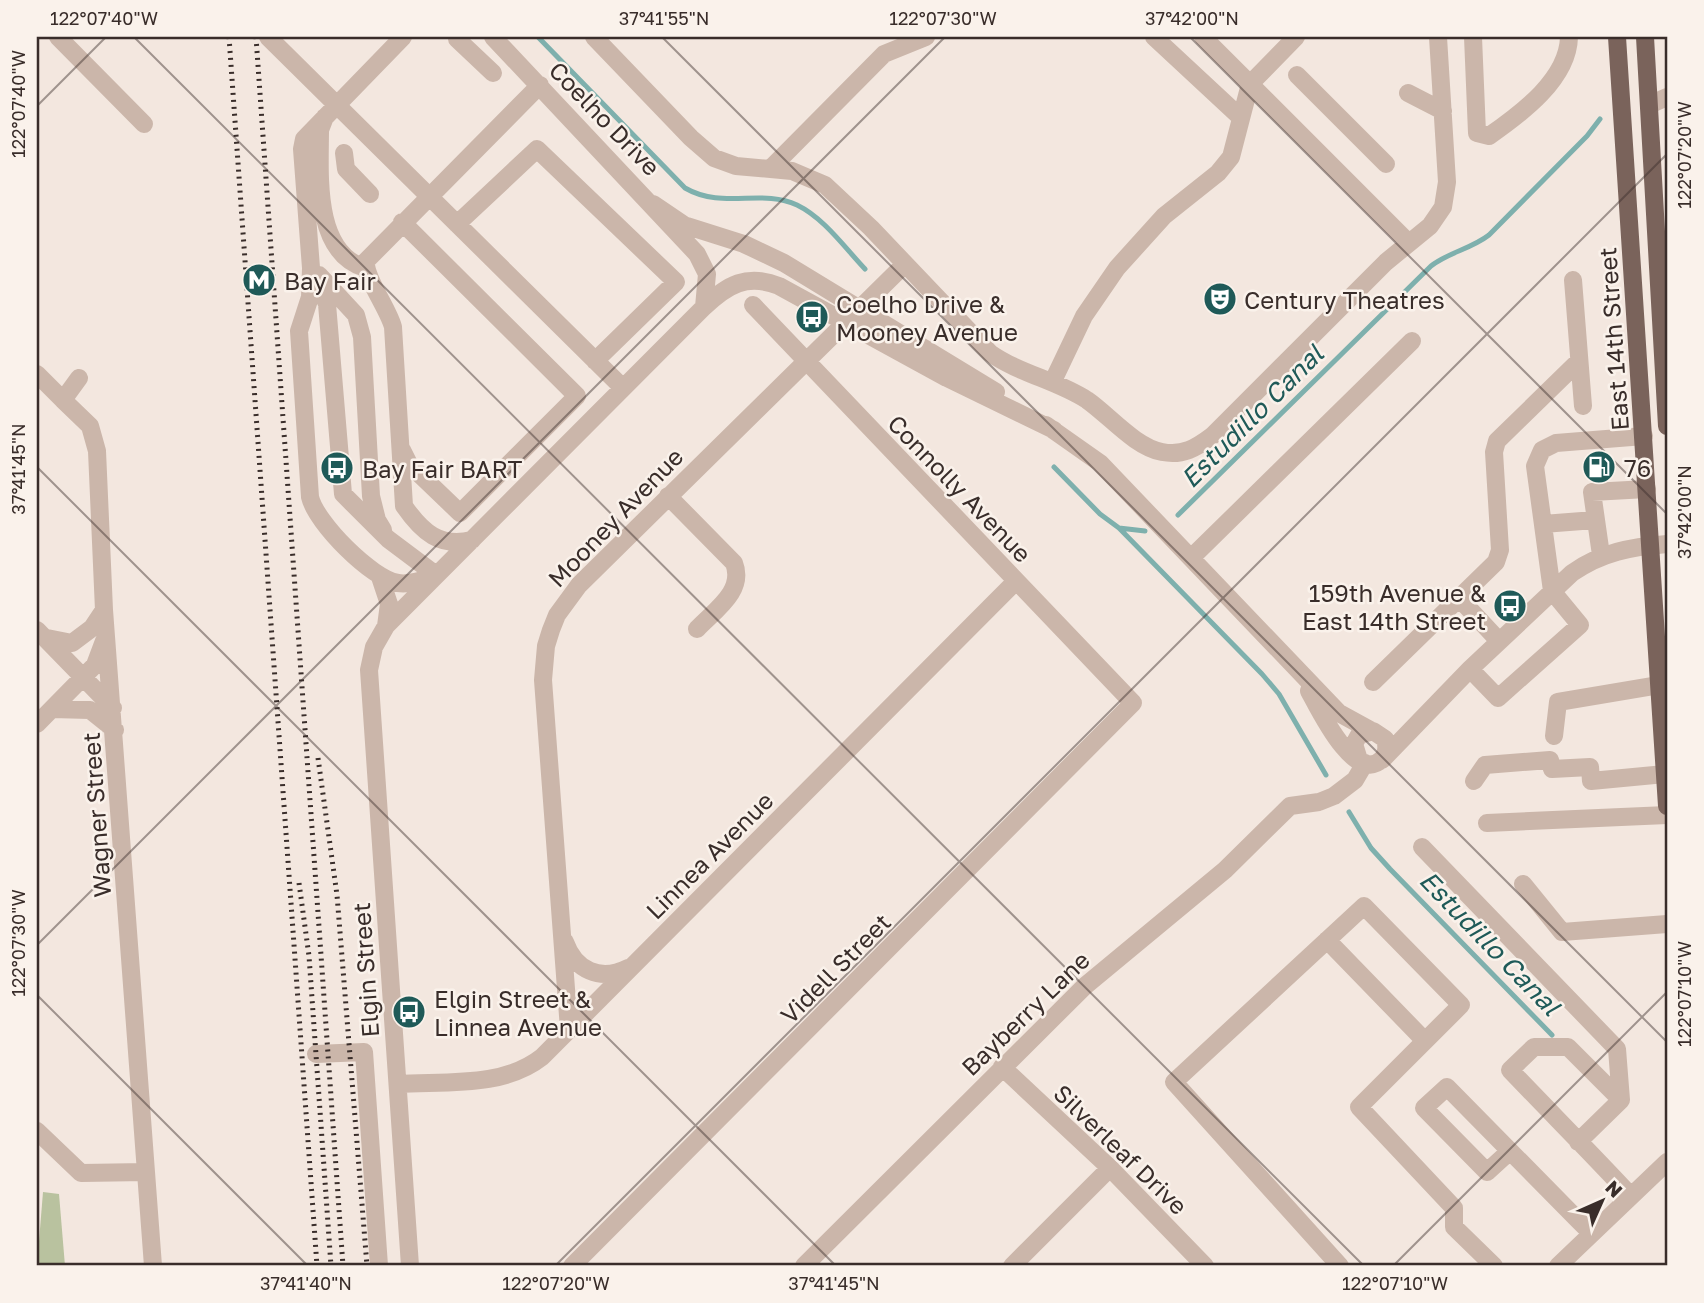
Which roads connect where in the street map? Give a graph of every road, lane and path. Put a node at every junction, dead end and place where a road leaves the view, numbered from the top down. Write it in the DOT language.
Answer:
graph roads {
  1 [pos="58,37"];
  2 [pos="268,37"];
  3 [pos="403,37"];
  4 [pos="493,37"];
  5 [pos="594,37"];
  6 [pos="926,37"];
  7 [pos="1154,37"];
  8 [pos="1203,37"];
  9 [pos="1296,37"];
  10 [pos="1438,37"];
  11 [pos="1473,37"];
  12 [pos="1569,37"];
  13 [pos="1617,37"];
  14 [pos="1645,37"];
  15 [pos="457,39"];
  16 [pos="493,73"];
  17 [pos="1297,75"];
  18 [pos="1250,84"];
  19 [pos="540,85"];
  20 [pos="1409,93"];
  21 [pos="1667,97"];
  22 [pos="1649,105"];
  23 [pos="332,109"];
  24 [pos="1443,111"];
  25 [pos="1239,116"];
  26 [pos="144,124"];
  27 [pos="344,153"];
  28 [pos="1386,164"];
  29 [pos="771,168"];
  30 [pos="370,194"];
  31 [pos="428,195"];
  32 [pos="653,204"];
  33 [pos="402,222"];
  34 [pos="457,224"];
  35 [pos="1408,242"];
  36 [pos="903,265"];
  37 [pos="311,268"];
  38 [pos="365,268"];
  39 [pos="1663,277"];
  40 [pos="1573,280"];
  41 [pos="753,305"];
  42 [pos="704,307"];
  43 [pos="852,315"];
  44 [pos="1412,341"];
  45 [pos="805,360"];
  46 [pos="595,361"];
  47 [pos="1579,361"];
  48 [pos="37,374"];
  49 [pos="79,378"];
  50 [pos="1053,381"];
  51 [pos="623,388"];
  52 [pos="63,400"];
  53 [pos="1583,406"];
  54 [pos="1667,414"];
  55 [pos="1644,436"];
  56 [pos="402,450"];
  57 [pos="430,484"];
  58 [pos="1647,489"];
  59 [pos="668,496"];
  60 [pos="402,498"];
  61 [pos="1595,520"];
  62 [pos="1543,524"];
  63 [pos="388,539"];
  64 [pos="472,540"];
  65 [pos="1659,545"];
  66 [pos="1601,555"];
  67 [pos="1191,558"];
  68 [pos="436,575"];
  69 [pos="380,577"];
  70 [pos="1016,581"];
  71 [pos="1552,591"];
  72 [pos="1459,598"];
  73 [pos="104,610"];
  74 [pos="386,626"];
  75 [pos="697,629"];
  76 [pos="41,633"];
  77 [pos="106,634"];
  78 [pos="1499,641"];
  79 [pos="1292,664"];
  80 [pos="1470,669"];
  81 [pos="83,677"];
  82 [pos="1373,682"];
  83 [pos="1659,685"];
  84 [pos="1133,703"];
  85 [pos="113,708"];
  86 [pos="52,709"];
  87 [pos="37,724"];
  88 [pos="1416,724"];
  89 [pos="115,730"];
  90 [pos="1371,731"];
  91 [pos="1554,736"];
  92 [pos="1369,761"];
  93 [pos="1665,774"];
  94 [pos="1474,780"];
  95 [pos="1667,806"];
  96 [pos="1667,815"];
  97 [pos="1487,823"];
  98 [pos="1422,847"];
  99 [pos="1523,884"];
  100 [pos="1667,924"];
  101 [pos="562,936"];
  102 [pos="1327,940"];
  103 [pos="631,967"];
  104 [pos="569,1029"];
  105 [pos="1425,1041"];
  106 [pos="316,1054"];
  107 [pos="1002,1067"];
  108 [pos="398,1084"];
  109 [pos="1621,1100"];
  110 [pos="37,1131"];
  111 [pos="1578,1142"];
  112 [pos="1510,1151"];
  113 [pos="1667,1162"];
  114 [pos="1110,1168"];
  115 [pos="146,1172"];
  116 [pos="1630,1195"];
  117 [pos="1591,1233"];
  118 [pos="153,1266"];
  119 [pos="379,1266"];
  120 [pos="410,1266"];
  121 [pos="572,1266"];
  122 [pos="804,1266"];
  123 [pos="1012,1266"];
  124 [pos="1205,1266"];
  125 [pos="1340,1266"];
  126 [pos="1494,1266"];
  127 [pos="1558,1266"];
  1 -- 26 [label="street"];
  2 -- 23 [label="street"];
  3 -- 23 [label="street"];
  4 -- 19 [label="street, Coelho Drive"];
  5 -- 29 [label="street"];
  6 -- 29 [label="street"];
  7 -- 25 [label="street"];
  8 -- 18 [label="street"];
  9 -- 18 [label="street"];
  10 -- 24 [label="street"];
  11 -- 12 [label="street"];
  13 -- 55 [label="main road, East 14th Street"];
  14 -- 22 [label="main road, East 14th Street"];
  15 -- 16 [label="street"];
  17 -- 28 [label="street"];
  18 -- 25 [label="street"];
  18 -- 35 [label="street"];
  19 -- 31 [label="street"];
  19 -- 32 [label="street, Coelho Drive"];
  20 -- 24 [label="street"];
  21 -- 22 [label="street"];
  22 -- 39 [label="main road, East 14th Street"];
  23 -- 31 [label="street"];
  23 -- 37 [label="street"];
  23 -- 38 [label="street"];
  24 -- 35 [label="street"];
  25 -- 50 [label="street"];
  27 -- 30 [label="street"];
  29 -- 36 [label="street"];
  31 -- 33 [label="street"];
  31 -- 34 [label="street"];
  32 -- 42 [label="street, Coelho Drive"];
  32 -- 43 [label="street, Coelho Drive"];
  33 -- 38 [label="street"];
  33 -- 57 [label="street"];
  34 -- 46 [label="street"];
  34 -- 46 [label="street"];
  35 -- 50 [label="street"];
  36 -- 43 [label="street, Mooney Avenue"];
  36 -- 50 [label="street"];
  37 -- 63 [label="street"];
  37 -- 63 [label="street"];
  37 -- 69 [label="street"];
  38 -- 56 [label="street"];
  39 -- 54 [label="main road, East 14th Street"];
  40 -- 47 [label="street"];
  41 -- 45 [label="street, Connolly Avenue"];
  42 -- 43 [label="street, Coelho Drive"];
  42 -- 51 [label="street"];
  43 -- 45 [label="street, Mooney Avenue"];
  43 -- 67 [label="street, Coelho Drive"];
  44 -- 67 [label="street"];
  45 -- 59 [label="street, Mooney Avenue"];
  45 -- 70 [label="street, Connolly Avenue"];
  46 -- 51 [label="street"];
  47 -- 53 [label="street"];
  47 -- 72 [label="street"];
  48 -- 52 [label="street, Wagner Street"];
  49 -- 52 [label="street"];
  51 -- 64 [label="street"];
  52 -- 73 [label="street, Wagner Street"];
  55 -- 58 [label="main road, East 14th Street"];
  55 -- 62 [label="street"];
  56 -- 57 [label="street"];
  56 -- 60 [label="street"];
  57 -- 60 [label="street"];
  58 -- 61 [label="street"];
  58 -- 65 [label="main road, East 14th Street"];
  59 -- 75 [label="street"];
  59 -- 101 [label="street, Mooney Avenue"];
  60 -- 64 [label="street"];
  61 -- 62 [label="street"];
  61 -- 66 [label="street"];
  62 -- 71 [label="street"];
  63 -- 68 [label="street"];
  64 -- 68 [label="street"];
  65 -- 66 [label="street"];
  65 -- 83 [label="main road, East 14th Street"];
  66 -- 71 [label="street"];
  67 -- 79 [label="street, Coelho Drive"];
  68 -- 69 [label="street"];
  68 -- 74 [label="street"];
  69 -- 74 [label="street"];
  70 -- 84 [label="street, Connolly Avenue"];
  70 -- 103 [label="street, Linnea Avenue"];
  71 -- 78 [label="street"];
  71 -- 80 [label="street"];
  72 -- 78 [label="street"];
  72 -- 82 [label="street"];
  73 -- 76 [label="street"];
  73 -- 77 [label="street, Wagner Street"];
  74 -- 108 [label="street, Elgin Street"];
  76 -- 81 [label="street"];
  77 -- 81 [label="street"];
  77 -- 85 [label="street, Wagner Street"];
  78 -- 80 [label="street"];
  79 -- 90 [label="street, Coelho Drive"];
  79 -- 92 [label="street, Coelho Drive"];
  80 -- 88 [label="street"];
  81 -- 85 [label="street"];
  81 -- 86 [label="street"];
  83 -- 91 [label="street"];
  83 -- 93 [label="main road, East 14th Street"];
  84 -- 121 [label="street, Videll Street"];
  85 -- 89 [label="street, Wagner Street"];
  86 -- 87 [label="street"];
  86 -- 89 [label="street"];
  88 -- 90 [label="street"];
  88 -- 92 [label="street"];
  89 -- 115 [label="street, Wagner Street"];
  90 -- 92 [label="street"];
  90 -- 92 [label="street"];
  92 -- 107 [label="street, Bayberry Lane"];
  93 -- 94 [label="street"];
  93 -- 95 [label="main road, East 14th Street"];
  96 -- 97 [label="street"];
  98 -- 109 [label="street"];
  99 -- 100 [label="street"];
  101 -- 103 [label="street"];
  101 -- 104 [label="street, Mooney Avenue"];
  102 -- 105 [label="street"];
  102 -- 105 [label="street"];
  102 -- 125 [label="street"];
  103 -- 104 [label="street, Linnea Avenue"];
  104 -- 108 [label="street, Linnea Avenue"];
  105 -- 126 [label="street"];
  106 -- 119 [label="street"];
  107 -- 114 [label="street, Silverleaf Drive"];
  107 -- 122 [label="street, Bayberry Lane"];
  108 -- 120 [label="street, Elgin Street"];
  109 -- 111 [label="street"];
  109 -- 111 [label="street"];
  110 -- 115 [label="street"];
  111 -- 116 [label="street"];
  112 -- 112 [label="street"];
  112 -- 117 [label="street"];
  113 -- 116 [label="street"];
  114 -- 123 [label="street"];
  114 -- 124 [label="street, Silverleaf Drive"];
  115 -- 118 [label="street, Wagner Street"];
  116 -- 117 [label="street"];
  117 -- 127 [label="street"];
}
